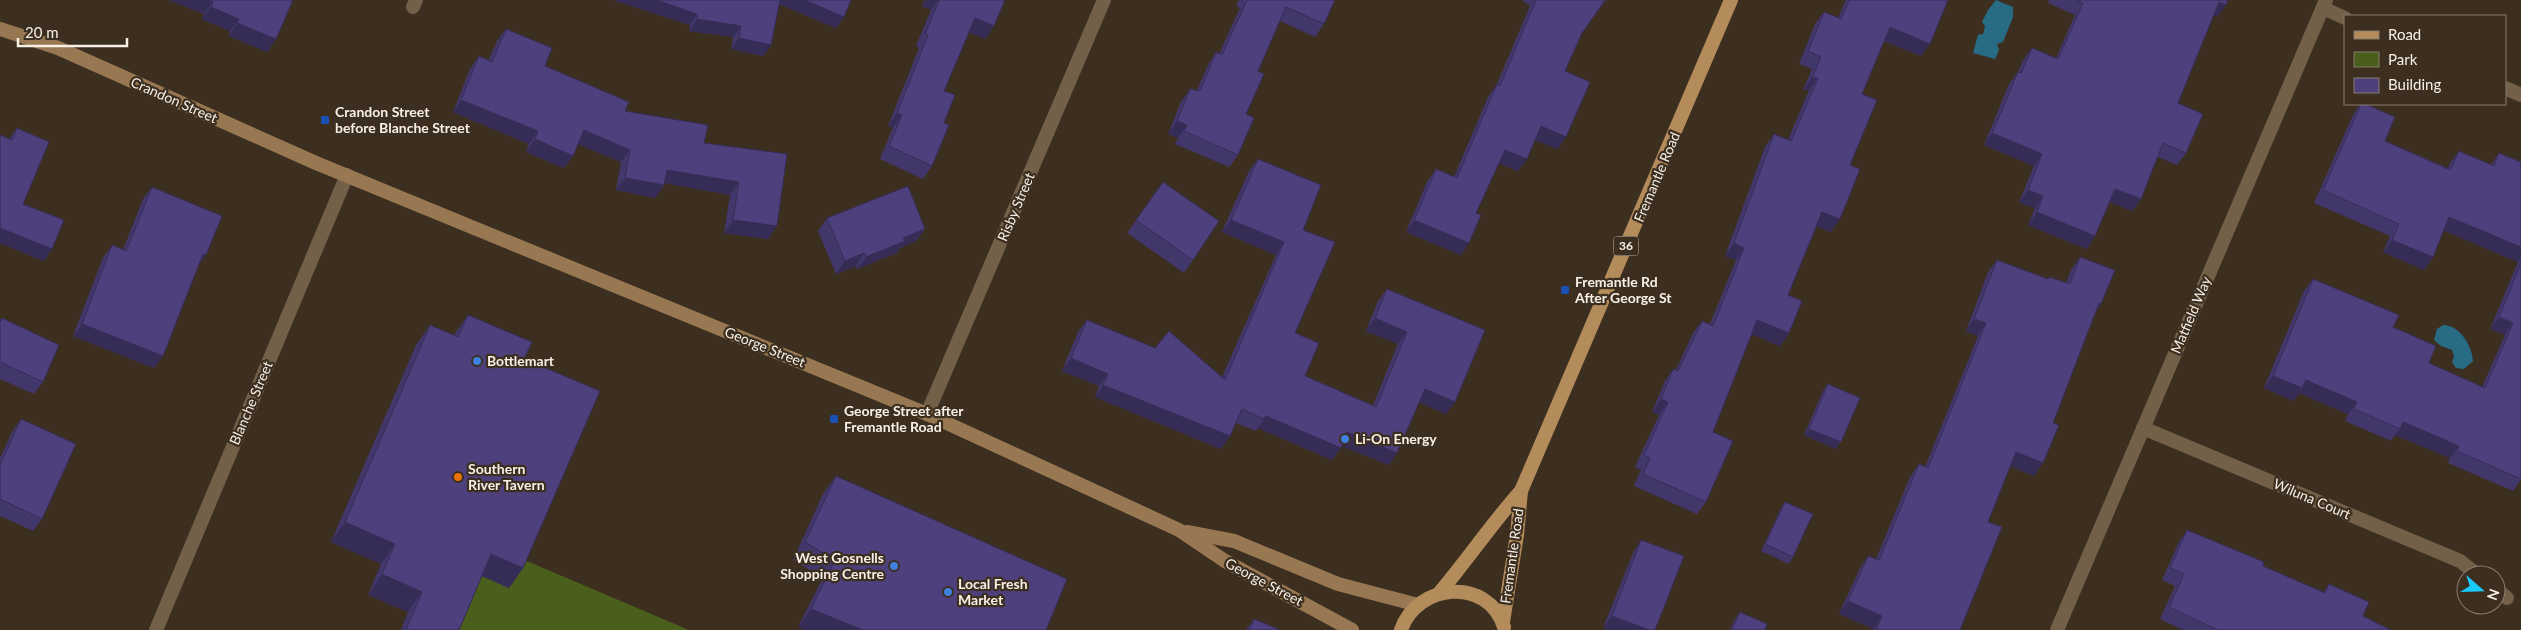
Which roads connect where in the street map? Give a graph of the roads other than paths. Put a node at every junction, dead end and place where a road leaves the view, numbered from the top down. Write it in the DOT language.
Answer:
graph roads {
  1 [pos="1104,0"];
  2 [pos="1731,0"];
  3 [pos="2325,4"];
  4 [pos="2344,17"];
  5 [pos="0,29"];
  6 [pos="2506,88"];
  7 [pos="2521,95"];
  8 [pos="347,175"];
  9 [pos="927,414"];
  10 [pos="2142,428"];
  11 [pos="1521,491"];
  12 [pos="1179,530"];
  13 [pos="2465,565"];
  14 [pos="1440,592"];
  15 [pos="1418,605"];
  16 [pos="1504,626"];
  17 [pos="156,630"];
  18 [pos="1352,630"];
  19 [pos="1401,630"];
  20 [pos="2057,630"];
  1 -- 9 [label="street, Risby Street"];
  2 -- 11 [label="main road, Fremantle Road / 36"];
  3 -- 4 [label="street"];
  3 -- 10 [label="street, Matfield Way"];
  5 -- 8 [label="main road, Crandon Street"];
  6 -- 7 [label="street"];
  8 -- 9 [label="main road, George Street"];
  8 -- 17 [label="street, Blanche Street"];
  9 -- 12 [label="main road, George Street"];
  10 -- 13 [label="street, Wiluna Court"];
  10 -- 20 [label="street, Matfield Way"];
  11 -- 14 [label="main road, Fremantle Road / 36"];
  11 -- 16 [label="main road, Fremantle Road / 36"];
  12 -- 15 [label="main road, George Street"];
  12 -- 18 [label="main road, George Street"];
  14 -- 15 [label="main road"];
  14 -- 16 [label="main road"];
  15 -- 19 [label="main road"];
}
